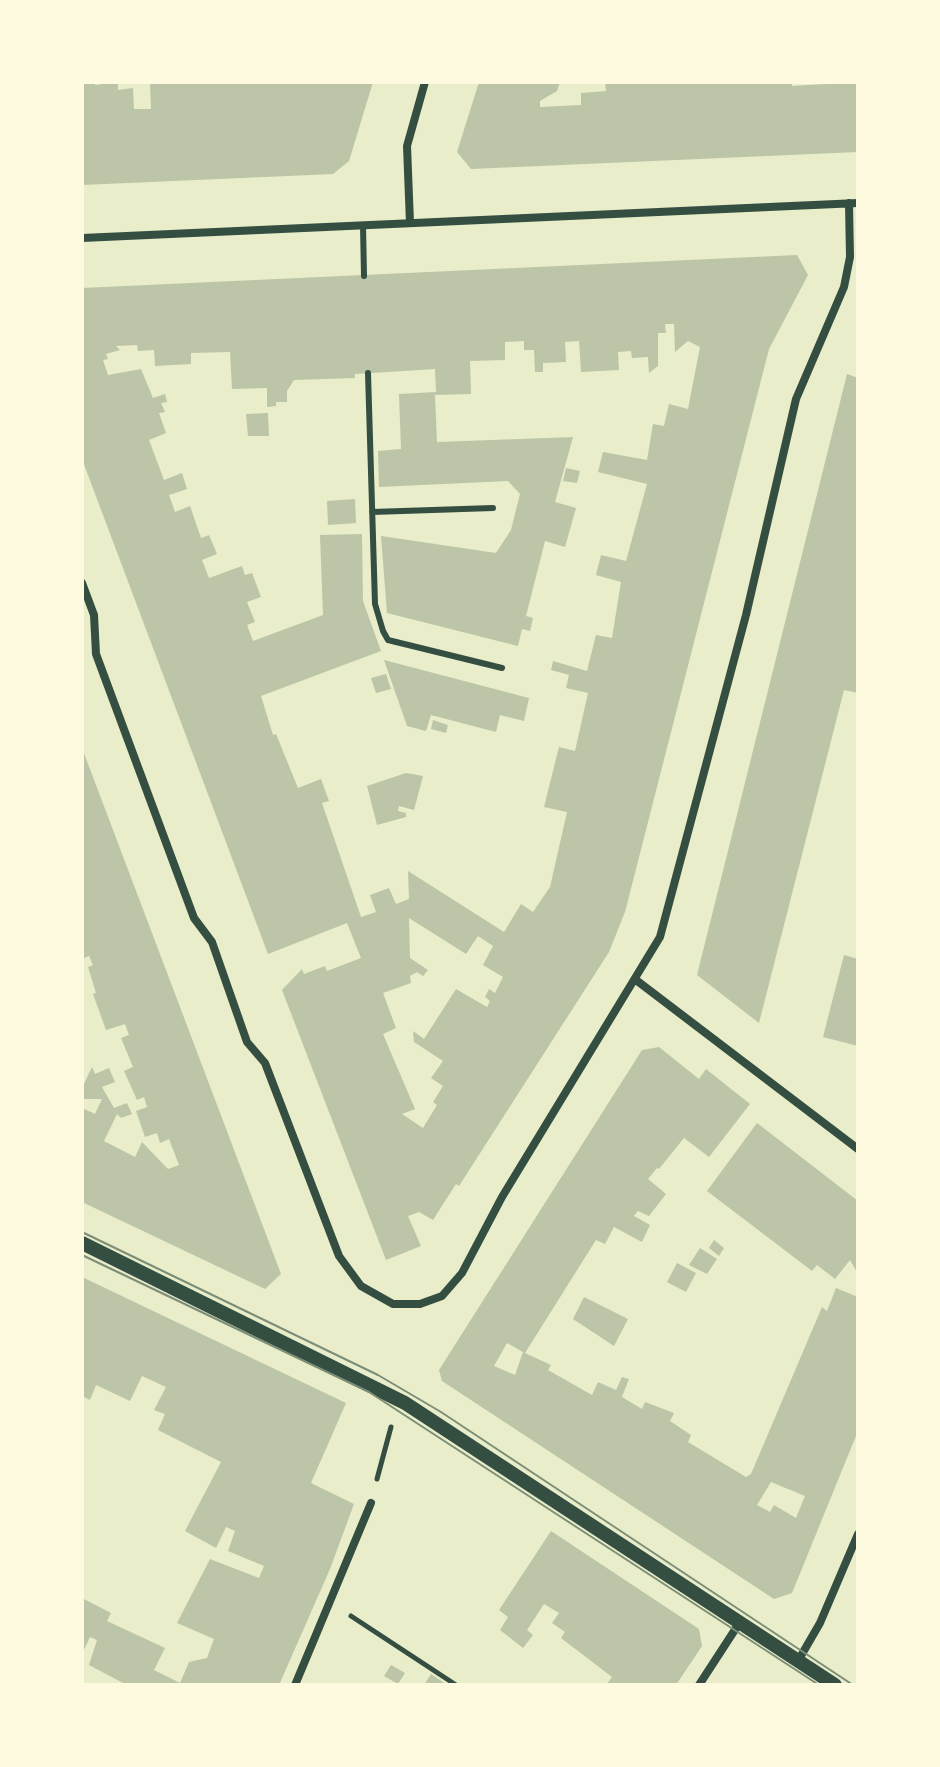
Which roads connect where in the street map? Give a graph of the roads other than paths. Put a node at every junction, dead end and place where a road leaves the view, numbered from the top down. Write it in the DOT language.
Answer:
graph roads {
  1 [pos="425,82"];
  2 [pos="854,203"];
  3 [pos="410,223"];
  4 [pos="363,225"];
  5 [pos="82,238"];
  6 [pos="364,276"];
  7 [pos="368,373"];
  8 [pos="493,508"];
  9 [pos="372,512"];
  10 [pos="82,583"];
  11 [pos="502,668"];
  12 [pos="636,980"];
  13 [pos="858,1149"];
  14 [pos="82,1243"];
  15 [pos="371,1503"];
  16 [pos="858,1534"];
  17 [pos="740,1622"];
  18 [pos="798,1661"];
  19 [pos="295,1685"];
  20 [pos="699,1685"];
  21 [pos="835,1685"];
  1 -- 3 [label="street"];
  2 -- 3 [label="street"];
  2 -- 12 [label="street"];
  3 -- 4 [label="street"];
  4 -- 5 [label="street"];
  4 -- 6 [label="lane"];
  7 -- 9 [label="lane"];
  8 -- 9 [label="lane"];
  9 -- 11 [label="lane"];
  10 -- 12 [label="street"];
  12 -- 13 [label="street"];
  14 -- 17 [label="street"];
  15 -- 19 [label="street"];
  16 -- 18 [label="street"];
  17 -- 18 [label="street"];
  17 -- 20 [label="street"];
  18 -- 21 [label="street"];
}
